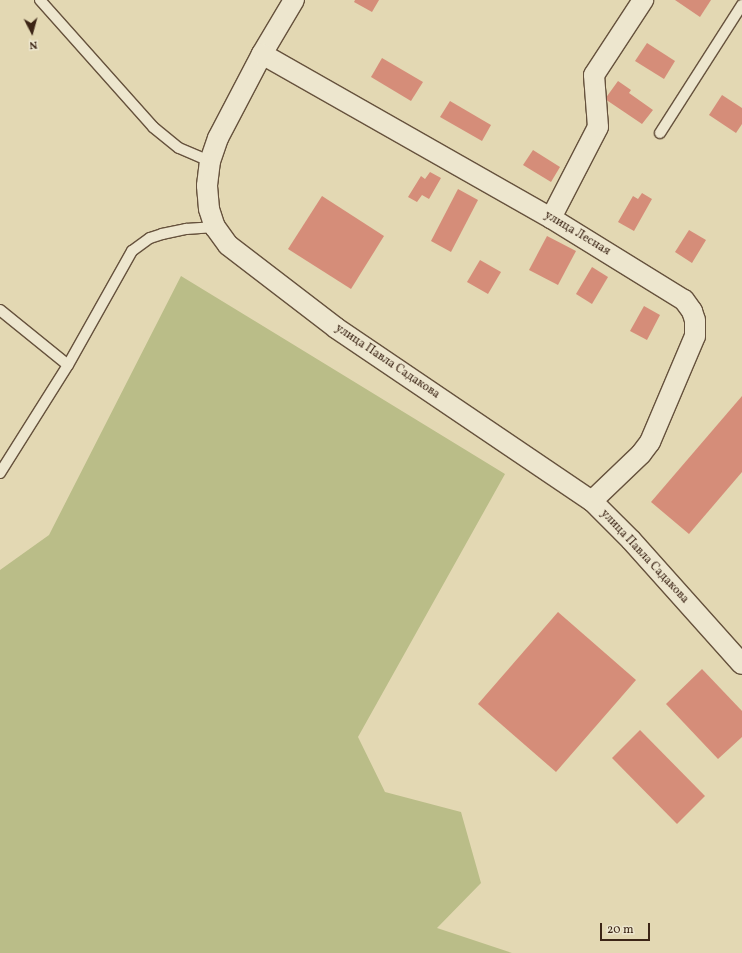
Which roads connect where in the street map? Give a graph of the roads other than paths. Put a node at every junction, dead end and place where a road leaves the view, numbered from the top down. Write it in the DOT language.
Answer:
graph roads {
  1 [pos="40,0"];
  2 [pos="294,0"];
  3 [pos="643,0"];
  4 [pos="742,5"];
  5 [pos="262,54"];
  6 [pos="660,133"];
  7 [pos="210,161"];
  8 [pos="551,218"];
  9 [pos="215,227"];
  10 [pos="0,310"];
  11 [pos="68,365"];
  12 [pos="0,473"];
  13 [pos="592,501"];
  14 [pos="742,664"];
  1 -- 7 [label="lane"];
  2 -- 5 [label="street, улица Павла Садакова"];
  3 -- 8 [label="street"];
  4 -- 6 [label="lane"];
  5 -- 7 [label="street, улица Павла Садакова"];
  5 -- 8 [label="street, улица Лесная"];
  7 -- 9 [label="street, улица Павла Садакова"];
  8 -- 13 [label="street, улица Лесная"];
  9 -- 11 [label="lane"];
  9 -- 13 [label="street, улица Павла Садакова"];
  10 -- 11 [label="lane"];
  11 -- 12 [label="lane"];
  13 -- 14 [label="street, улица Павла Садакова"];
}
